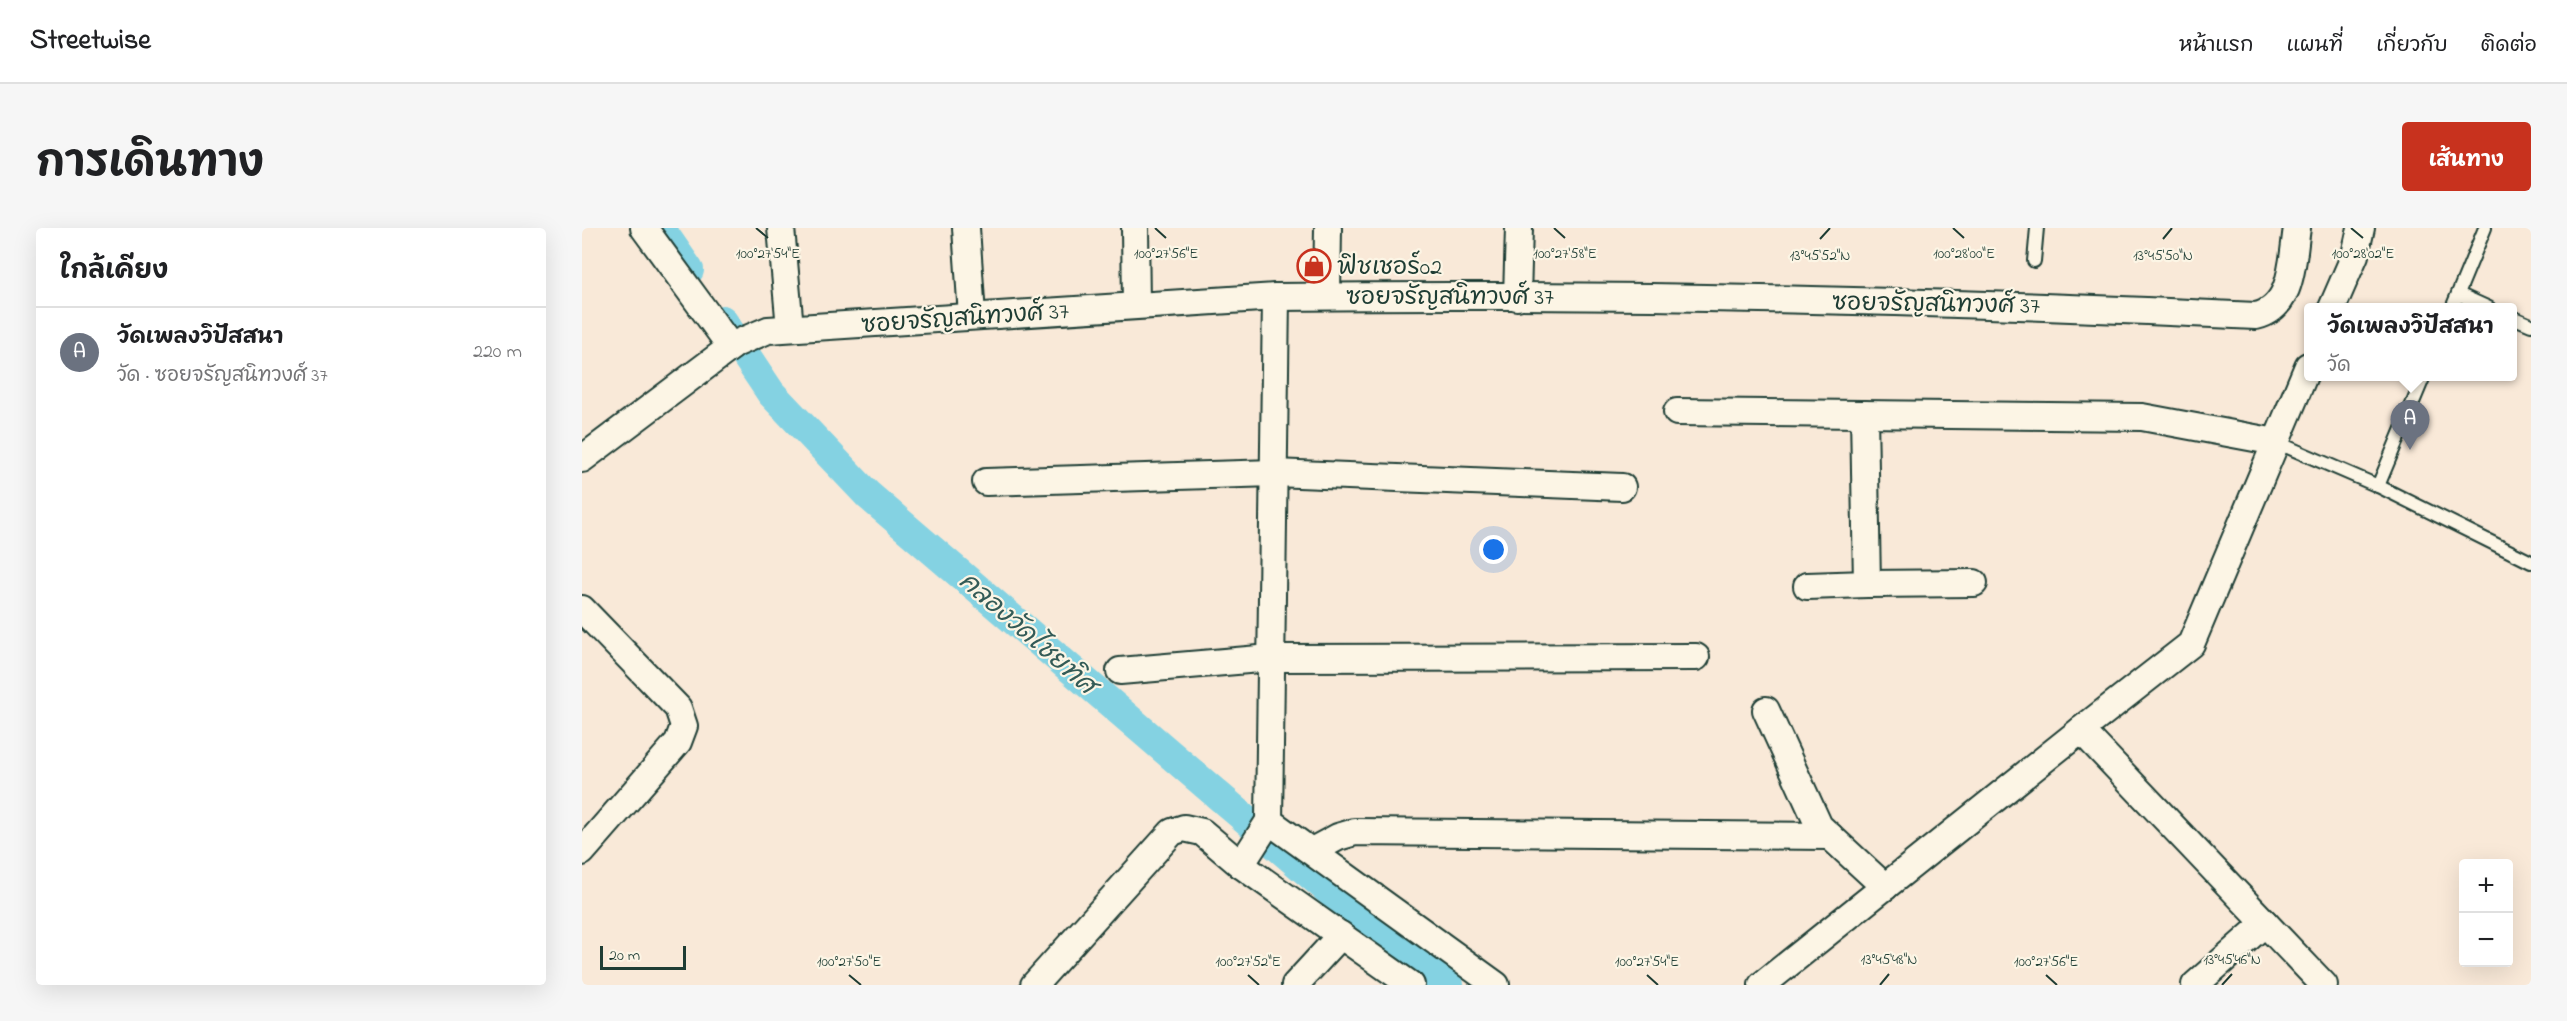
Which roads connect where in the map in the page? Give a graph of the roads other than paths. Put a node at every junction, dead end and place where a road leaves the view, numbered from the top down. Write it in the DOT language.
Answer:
graph roads {
  1 [pos="644,228"];
  2 [pos="781,228"];
  3 [pos="966,228"];
  4 [pos="1135,228"];
  5 [pos="1328,228"];
  6 [pos="1519,228"];
  7 [pos="2037,228"];
  8 [pos="2361,228"];
  9 [pos="2485,228"];
  10 [pos="2294,229"];
  11 [pos="2034,261"];
  12 [pos="2458,294"];
  13 [pos="1327,296"];
  14 [pos="1276,297"];
  15 [pos="1517,297"];
  16 [pos="2334,303"];
  17 [pos="2454,303"];
  18 [pos="2478,303"];
  19 [pos="1136,305"];
  20 [pos="972,316"];
  21 [pos="2517,319"];
  22 [pos="2531,325"];
  23 [pos="779,329"];
  24 [pos="733,345"];
  25 [pos="2304,376"];
  26 [pos="2422,381"];
  27 [pos="1677,412"];
  28 [pos="1864,414"];
  29 [pos="2276,442"];
  30 [pos="582,459"];
  31 [pos="1274,473"];
  32 [pos="986,482"];
  33 [pos="1622,486"];
  34 [pos="2378,486"];
  35 [pos="2531,562"];
  36 [pos="1974,583"];
  37 [pos="1867,584"];
  38 [pos="1807,586"];
  39 [pos="582,609"];
  40 [pos="1696,657"];
  41 [pos="1271,658"];
  42 [pos="1120,671"];
  43 [pos="1766,710"];
  44 [pos="2081,730"];
  45 [pos="1265,829"];
  46 [pos="1830,836"];
  47 [pos="1312,851"];
  48 [pos="582,852"];
  49 [pos="1241,865"];
  50 [pos="1885,887"];
  51 [pos="2265,923"];
  52 [pos="1341,935"];
  53 [pos="1034,985"];
  54 [pos="1295,985"];
  55 [pos="1411,985"];
  56 [pos="1496,985"];
  57 [pos="1762,985"];
  58 [pos="2195,985"];
  59 [pos="2324,985"];
  1 -- 24 [label="street"];
  2 -- 23 [label="street"];
  3 -- 20 [label="street"];
  4 -- 19 [label="street"];
  5 -- 13 [label="street"];
  6 -- 15 [label="street"];
  7 -- 11 [label="lane"];
  8 -- 16 [label="street"];
  9 -- 12 [label="lane"];
  10 -- 15 [label="street, ซอยจรัญสนิทวงศ์ 37"];
  12 -- 17 [label="lane"];
  12 -- 18 [label="lane"];
  13 -- 14 [label="street, ซอยจรัญสนิทวงศ์ 37"];
  13 -- 15 [label="street, ซอยจรัญสนิทวงศ์ 37"];
  14 -- 19 [label="street, ซอยจรัญสนิทวงศ์ 37"];
  14 -- 31 [label="street"];
  19 -- 20 [label="street, ซอยจรัญสนิทวงศ์ 37"];
  20 -- 23 [label="street, ซอยจรัญสนิทวงศ์ 37"];
  21 -- 22 [label="lane"];
  23 -- 24 [label="street, ซอยจรัญสนิทวงศ์ 37"];
  24 -- 30 [label="street, ซอยจรัญสนิทวงศ์ 37"];
  25 -- 29 [label="street"];
  26 -- 34 [label="lane"];
  27 -- 28 [label="street"];
  28 -- 29 [label="street"];
  28 -- 37 [label="street"];
  29 -- 34 [label="lane"];
  29 -- 44 [label="street"];
  31 -- 32 [label="street"];
  31 -- 33 [label="street"];
  31 -- 41 [label="street"];
  34 -- 35 [label="lane"];
  36 -- 37 [label="street"];
  37 -- 38 [label="street"];
  39 -- 48 [label="street"];
  40 -- 41 [label="street"];
  41 -- 42 [label="street"];
  41 -- 45 [label="street"];
  43 -- 46 [label="street"];
  44 -- 50 [label="street"];
  44 -- 51 [label="street"];
  45 -- 47 [label="street"];
  45 -- 49 [label="street"];
  46 -- 47 [label="street"];
  46 -- 50 [label="street"];
  47 -- 56 [label="street"];
  49 -- 52 [label="street"];
  49 -- 53 [label="street"];
  50 -- 57 [label="street"];
  51 -- 58 [label="street"];
  51 -- 59 [label="street"];
  52 -- 54 [label="street"];
  52 -- 55 [label="street"];
}
